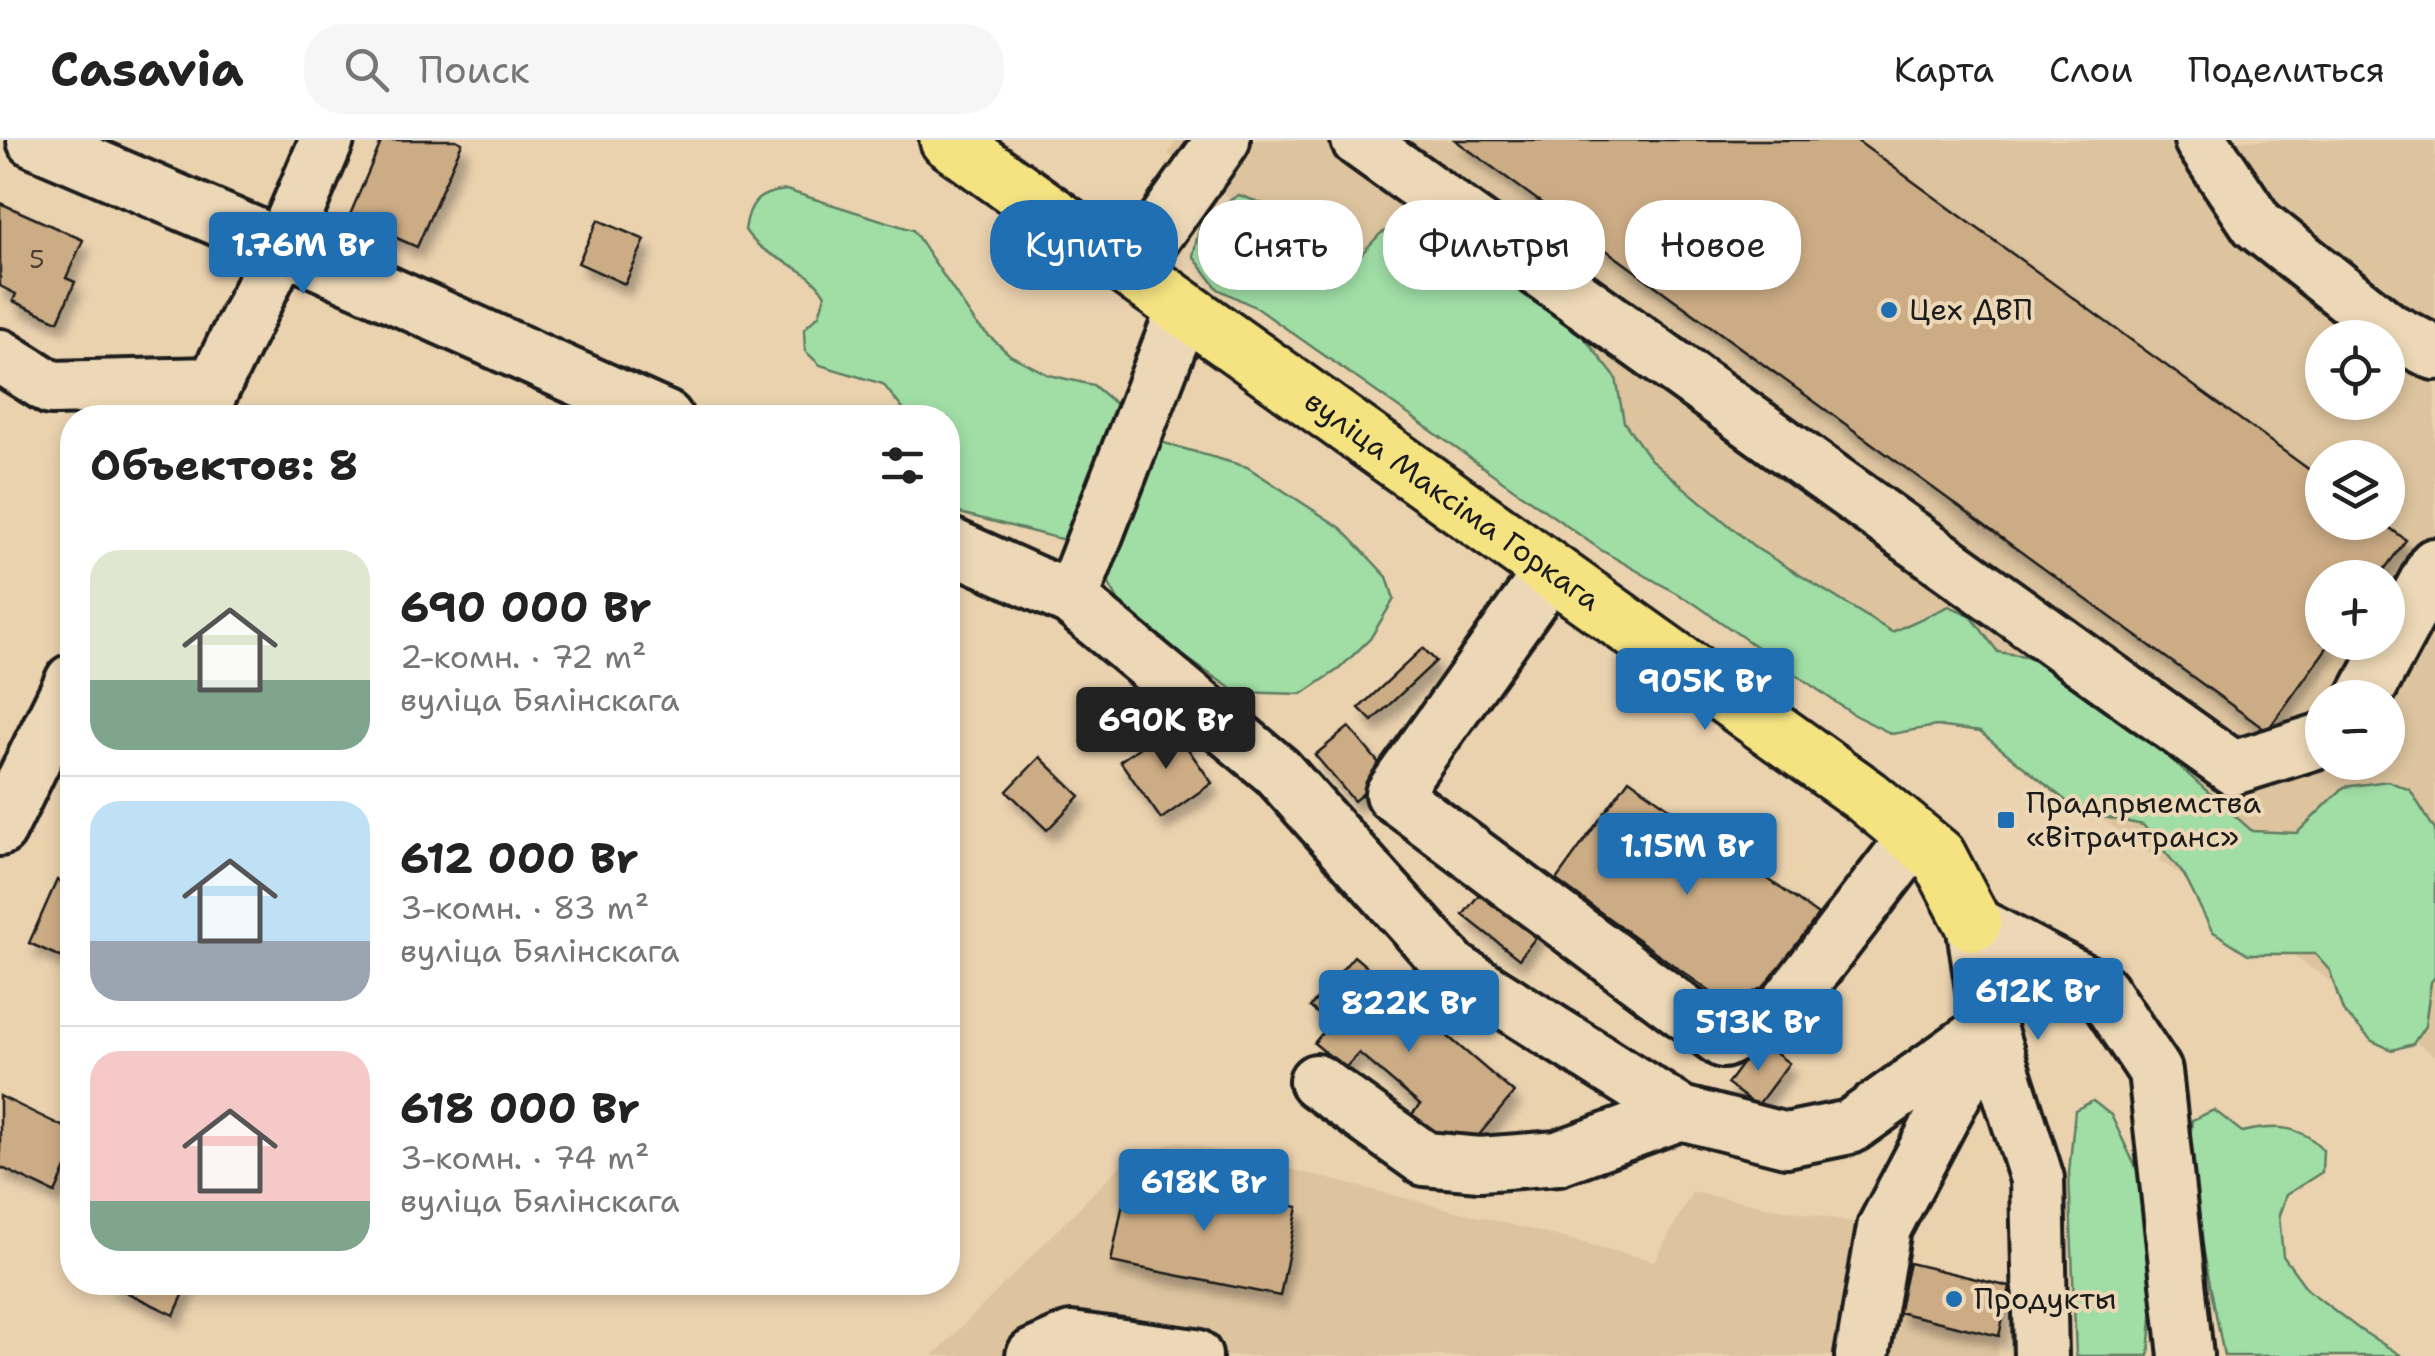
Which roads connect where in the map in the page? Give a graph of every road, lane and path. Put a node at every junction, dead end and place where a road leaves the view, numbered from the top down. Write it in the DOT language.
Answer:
graph roads {
  1 [pos="34,140"];
  2 [pos="327,140"];
  3 [pos="948,140"];
  4 [pos="1222,140"];
  5 [pos="1358,140"];
  6 [pos="2200,140"];
  7 [pos="1032,200"];
  8 [pos="1178,202"];
  9 [pos="282,246"];
  10 [pos="1158,290"];
  11 [pos="1184,308"];
  12 [pos="2435,354"];
  13 [pos="0,356"];
  14 [pos="206,401"];
  15 [pos="637,405"];
  16 [pos="960,549"];
  17 [pos="2435,566"];
  18 [pos="1551,571"];
  19 [pos="1072,599"];
  20 [pos="2374,680"];
  21 [pos="60,710"];
  22 [pos="2305,745"];
  23 [pos="35,769"];
  24 [pos="0,830"];
  25 [pos="1915,837"];
  26 [pos="1974,923"];
  27 [pos="1989,1028"];
  28 [pos="1316,1080"];
  29 [pos="1681,1113"];
  30 [pos="1033,1356"];
  31 [pos="1195,1356"];
  32 [pos="1862,1356"];
  33 [pos="2042,1356"];
  34 [pos="2186,1356"];
  1 -- 9 [label="street"];
  2 -- 9 [label="street"];
  3 -- 7 [label="main road, вуліца Максіма Горкага"];
  4 -- 8 [label="street"];
  5 -- 22 [label="street"];
  6 -- 12 [label="street"];
  9 -- 14 [label="street"];
  9 -- 15 [label="street"];
  10 -- 11 [label="main road, вуліца Максіма Горкага"];
  11 -- 18 [label="main road, вуліца Максіма Горкага"];
  11 -- 19 [label="street"];
  13 -- 14 [label="street"];
  16 -- 19 [label="street"];
  17 -- 20 [label="street"];
  18 -- 25 [label="main road, вуліца Максіма Горкага"];
  18 -- 25 [label="street"];
  19 -- 29 [label="street"];
  21 -- 23 [label="street"];
  23 -- 24 [label="street"];
  25 -- 26 [label="main road, вуліца Максіма Горкага"];
  26 -- 27 [label="street"];
  26 -- 34 [label="street"];
  27 -- 29 [label="street"];
  27 -- 32 [label="street"];
  27 -- 33 [label="street"];
  28 -- 29 [label="street"];
  30 -- 31 [label="street"];
}
